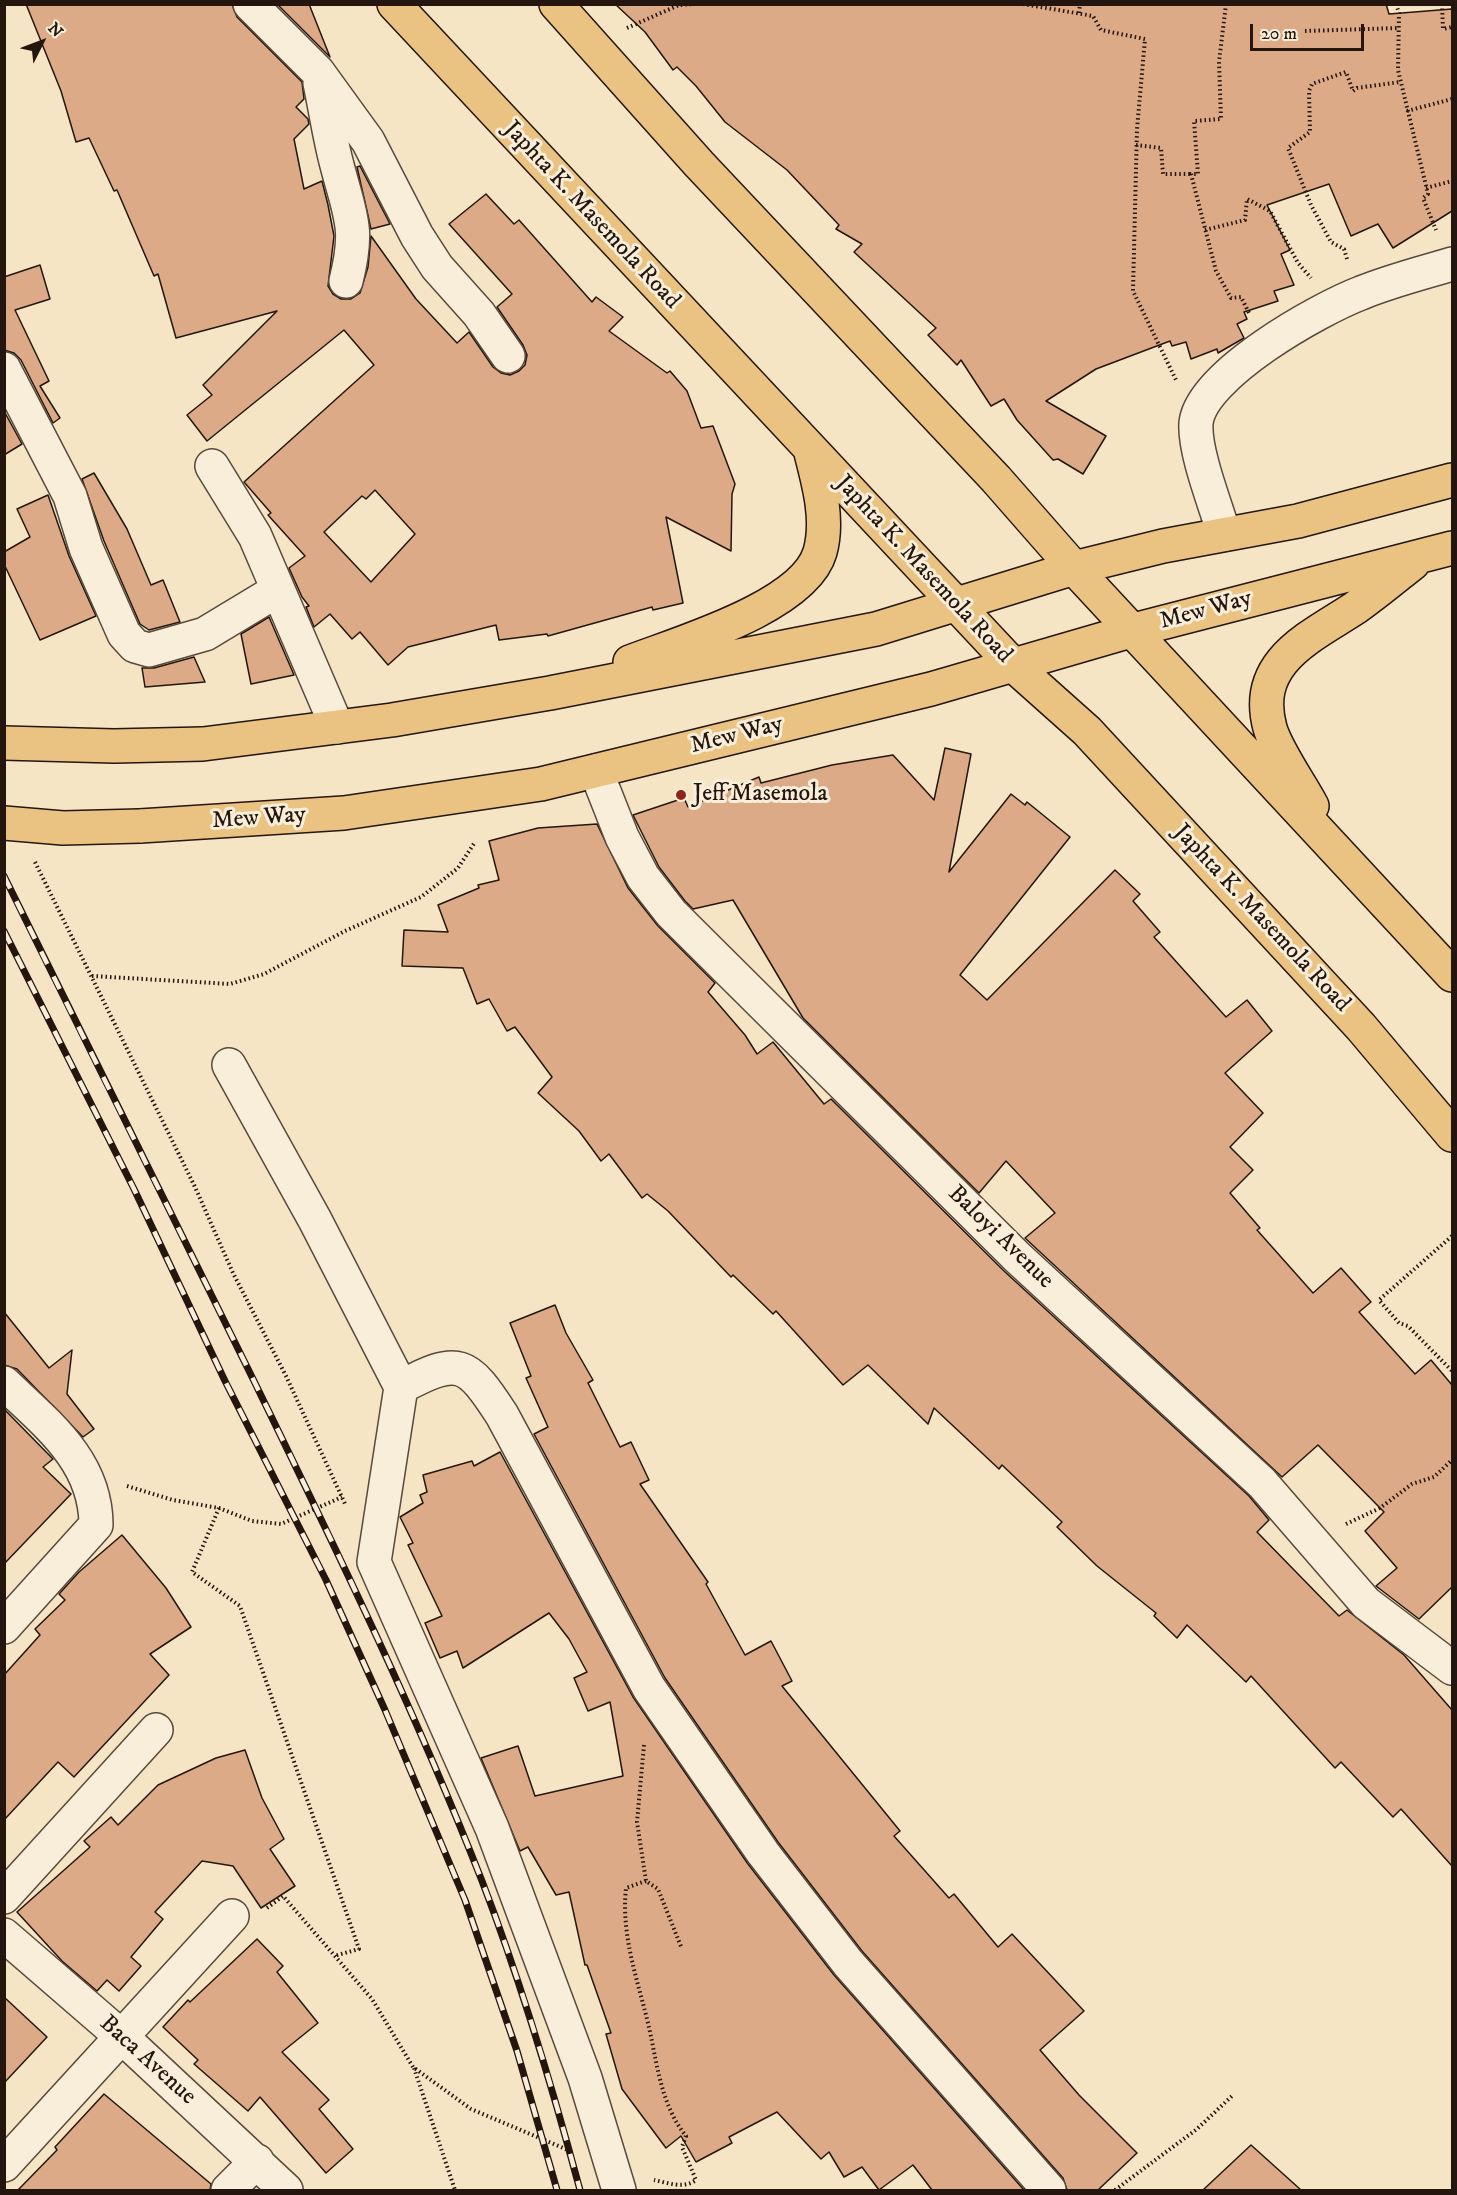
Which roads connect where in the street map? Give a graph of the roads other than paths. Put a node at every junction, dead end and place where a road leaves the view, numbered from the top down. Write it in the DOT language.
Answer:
graph roads {
  1 [pos="250,4"];
  2 [pos="394,4"];
  3 [pos="556,4"];
  4 [pos="318,72"];
  5 [pos="1451,264"];
  6 [pos="346,281"];
  7 [pos="508,356"];
  8 [pos="4,369"];
  9 [pos="811,452"];
  10 [pos="212,466"];
  11 [pos="1452,480"];
  12 [pos="1224,534"];
  13 [pos="1438,551"];
  14 [pos="1074,568"];
  15 [pos="278,590"];
  16 [pos="956,603"];
  17 [pos="1134,630"];
  18 [pos="1013,666"];
  19 [pos="550,693"];
  20 [pos="337,727"];
  21 [pos="4,743"];
  22 [pos="596,771"];
  23 [pos="4,824"];
  24 [pos="1337,851"];
  25 [pos="1452,975"];
  26 [pos="229,1065"];
  27 [pos="1452,1135"];
  28 [pos="4,1383"];
  29 [pos="400,1387"];
  30 [pos="4,1627"];
  31 [pos="1452,1668"];
  32 [pos="156,1730"];
  33 [pos="4,1897"];
  34 [pos="232,1916"];
  35 [pos="4,1935"];
  36 [pos="122,2037"];
  37 [pos="257,2161"];
  38 [pos="4,2165"];
  39 [pos="616,2180"];
  40 [pos="228,2190"];
  41 [pos="286,2190"];
  42 [pos="1049,2190"];
  1 -- 4 [label="street"];
  2 -- 9 [label="main road, Japhta K. Masemola Road"];
  3 -- 14 [label="main road"];
  4 -- 6 [label="street"];
  4 -- 7 [label="street"];
  5 -- 12 [label="street"];
  8 -- 15 [label="street"];
  9 -- 16 [label="main road, Japhta K. Masemola Road"];
  9 -- 19 [label="main road"];
  10 -- 15 [label="street"];
  11 -- 12 [label="main road"];
  12 -- 14 [label="main road"];
  13 -- 17 [label="main road, Mew Way"];
  13 -- 24 [label="main road"];
  14 -- 16 [label="main road"];
  14 -- 17 [label="main road"];
  15 -- 20 [label="street"];
  16 -- 18 [label="main road, Japhta K. Masemola Road"];
  16 -- 19 [label="main road"];
  17 -- 18 [label="main road, Mew Way"];
  17 -- 24 [label="main road"];
  18 -- 22 [label="main road, Mew Way"];
  18 -- 27 [label="main road, Japhta K. Masemola Road"];
  19 -- 20 [label="main road"];
  20 -- 21 [label="main road"];
  22 -- 23 [label="main road, Mew Way, bridge"];
  22 -- 31 [label="street, Baloyi Avenue"];
  24 -- 25 [label="main road"];
  26 -- 29 [label="street"];
  28 -- 30 [label="street"];
  29 -- 39 [label="street"];
  29 -- 42 [label="street"];
  32 -- 33 [label="street"];
  34 -- 36 [label="street"];
  35 -- 36 [label="street, Baca Avenue"];
  36 -- 37 [label="street, Baca Avenue"];
  36 -- 38 [label="street"];
  37 -- 40 [label="street"];
  37 -- 41 [label="street, Baca Avenue"];
}
